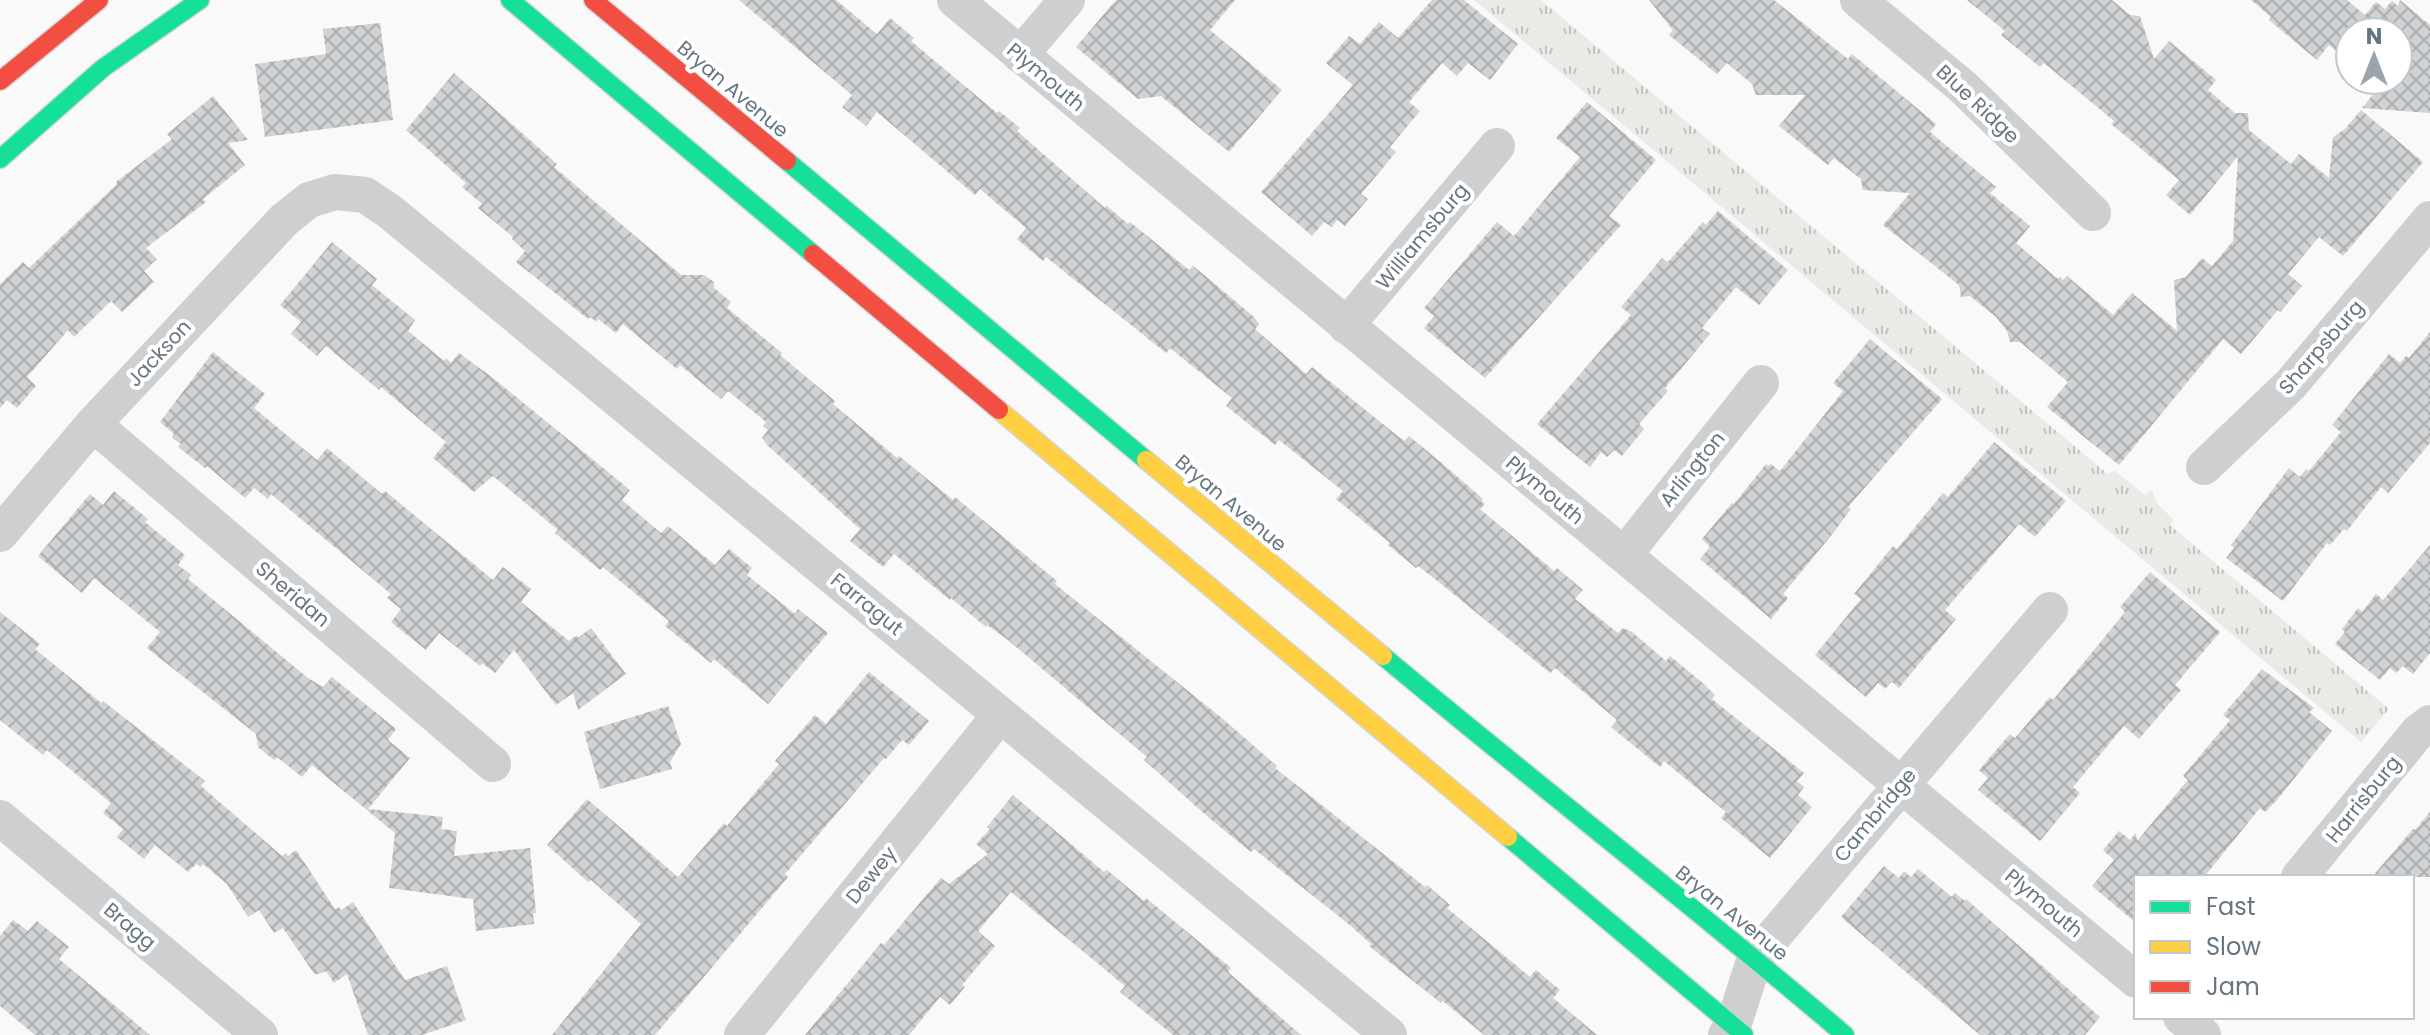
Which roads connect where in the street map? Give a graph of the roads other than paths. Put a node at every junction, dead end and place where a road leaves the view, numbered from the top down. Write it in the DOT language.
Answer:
graph roads {
  1 [pos="99,0"];
  2 [pos="200,0"];
  3 [pos="510,0"];
  4 [pos="593,0"];
  5 [pos="955,0"];
  6 [pos="1067,0"];
  7 [pos="1858,0"];
  8 [pos="1020,55"];
  9 [pos="0,81"];
  10 [pos="1497,146"];
  11 [pos="0,159"];
  12 [pos="335,192"];
  13 [pos="2093,213"];
  14 [pos="2430,219"];
  15 [pos="1346,326"];
  16 [pos="1761,383"];
  17 [pos="93,424"];
  18 [pos="2204,467"];
  19 [pos="0,534"];
  20 [pos="1624,555"];
  21 [pos="2050,610"];
  22 [pos="1000,715"];
  23 [pos="2430,723"];
  24 [pos="493,764"];
  25 [pos="1900,784"];
  26 [pos="0,818"];
  27 [pos="2301,875"];
  28 [pos="1755,958"];
  29 [pos="2134,978"];
  30 [pos="2184,1019"];
  31 [pos="1734,1032"];
  32 [pos="260,1035"];
  33 [pos="742,1035"];
  34 [pos="1389,1035"];
  35 [pos="1845,1035"];
  36 [pos="2203,1035"];
  1 -- 9 [label="main road"];
  2 -- 11 [label="main road"];
  3 -- 31 [label="main road"];
  4 -- 28 [label="main road, Bryan Avenue"];
  5 -- 8 [label="street, Plymouth"];
  6 -- 8 [label="street"];
  7 -- 13 [label="street, Blue Ridge"];
  8 -- 15 [label="street, Plymouth"];
  10 -- 15 [label="street, Williamsburg"];
  12 -- 17 [label="street, Jackson"];
  12 -- 22 [label="street, Farragut"];
  14 -- 18 [label="street, Sharpsburg"];
  15 -- 20 [label="street, Plymouth"];
  16 -- 20 [label="street, Arlington"];
  17 -- 19 [label="street, Jackson"];
  17 -- 24 [label="street, Sheridan"];
  20 -- 25 [label="street, Plymouth"];
  21 -- 25 [label="street, Cambridge"];
  22 -- 33 [label="street, Dewey"];
  22 -- 34 [label="street, Farragut"];
  23 -- 27 [label="street, Harrisburg"];
  25 -- 28 [label="street, Cambridge"];
  25 -- 29 [label="street, Plymouth"];
  26 -- 32 [label="street, Bragg"];
  28 -- 31 [label="street, Cambridge"];
  28 -- 35 [label="main road, Bryan Avenue"];
  30 -- 36 [label="street"];
}
